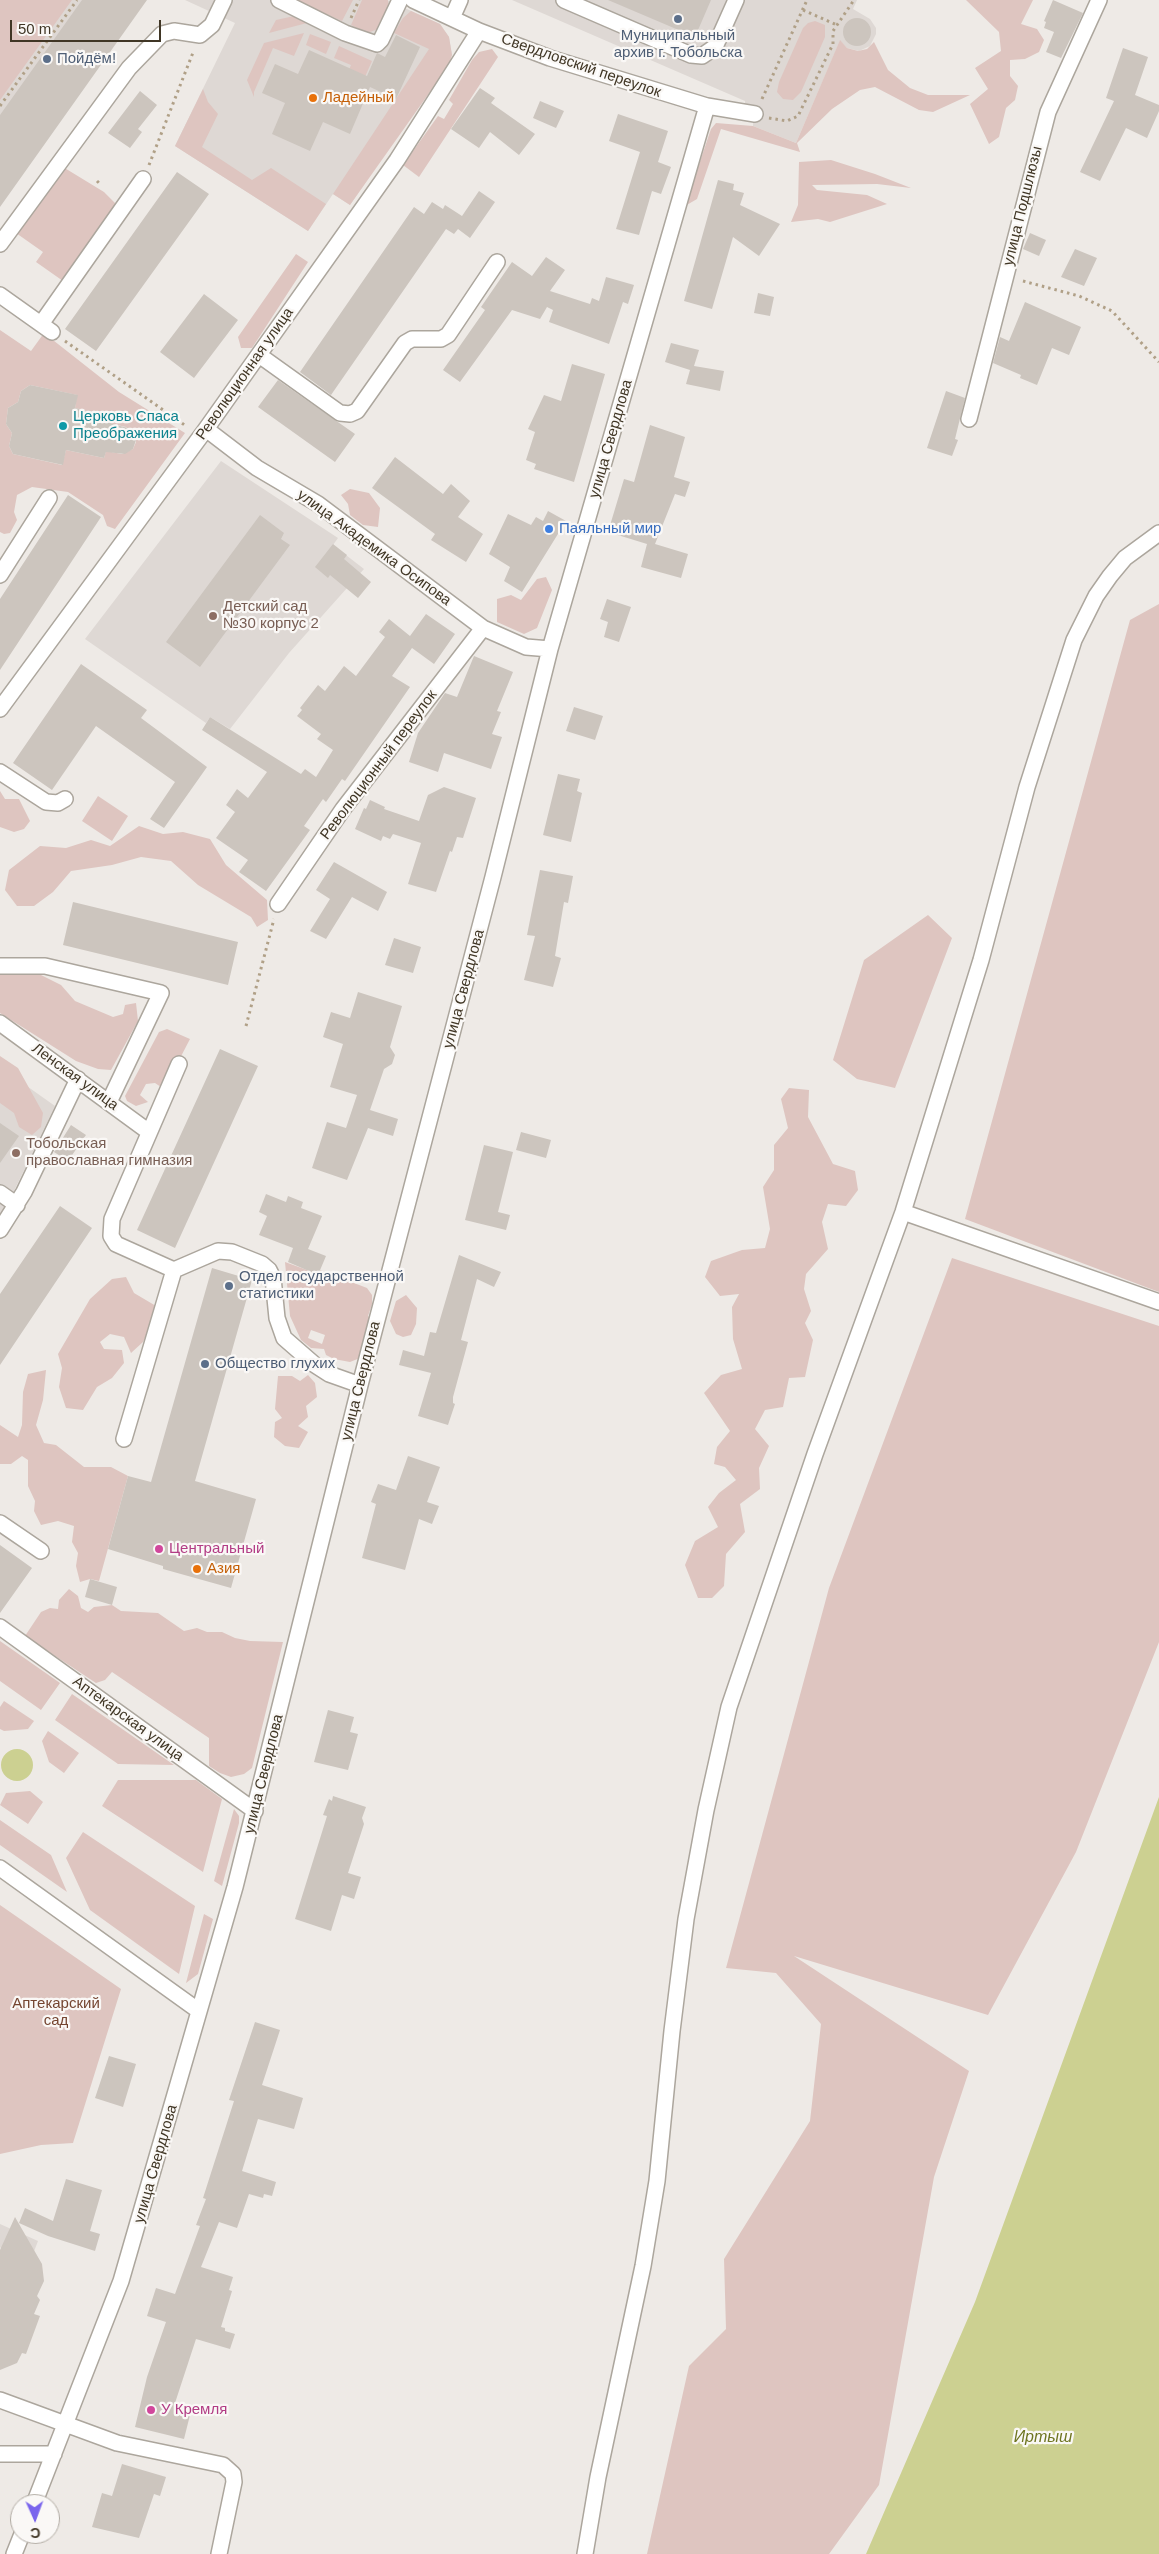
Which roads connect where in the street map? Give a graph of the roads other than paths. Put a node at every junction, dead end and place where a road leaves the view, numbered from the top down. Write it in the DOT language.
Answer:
graph roads {
  1 [pos="224,0"];
  2 [pos="279,0"];
  3 [pos="400,0"];
  4 [pos="413,0"];
  5 [pos="460,0"];
  6 [pos="564,0"];
  7 [pos="736,0"];
  8 [pos="1099,0"];
  9 [pos="452,18"];
  10 [pos="479,31"];
  11 [pos="707,106"];
  12 [pos="755,114"];
  13 [pos="143,179"];
  14 [pos="0,244"];
  15 [pos="497,262"];
  16 [pos="0,295"];
  17 [pos="259,354"];
  18 [pos="969,419"];
  19 [pos="204,433"];
  20 [pos="49,498"];
  21 [pos="1159,533"];
  22 [pos="0,575"];
  23 [pos="483,628"];
  24 [pos="550,649"];
  25 [pos="0,709"];
  26 [pos="0,772"];
  27 [pos="64,799"];
  28 [pos="278,904"];
  29 [pos="0,966"];
  30 [pos="0,1023"];
  31 [pos="179,1064"];
  32 [pos="78,1079"];
  33 [pos="109,1102"];
  34 [pos="149,1132"];
  35 [pos="0,1194"];
  36 [pos="17,1205"];
  37 [pos="903,1212"];
  38 [pos="0,1230"];
  39 [pos="174,1270"];
  40 [pos="1159,1302"];
  41 [pos="360,1385"];
  42 [pos="124,1438"];
  43 [pos="0,1523"];
  44 [pos="41,1551"];
  45 [pos="0,1627"];
  46 [pos="255,1811"];
  47 [pos="0,1868"];
  48 [pos="199,2011"];
  49 [pos="0,2400"];
  50 [pos="65,2425"];
  51 [pos="0,2454"];
  52 [pos="54,2454"];
  53 [pos="38,2494"];
  54 [pos="219,2554"];
  55 [pos="584,2554"];
  1 -- 14 [label="street"];
  2 -- 3 [label="street"];
  4 -- 9 [label="street, Свердловский переулок"];
  5 -- 9 [label="street"];
  6 -- 7 [label="street"];
  8 -- 18 [label="street, улица Подшлюзы"];
  9 -- 10 [label="street, Свердловский переулок"];
  10 -- 11 [label="street, Свердловский переулок"];
  10 -- 17 [label="street, Революционная улица"];
  11 -- 12 [label="street, Свердловский переулок"];
  11 -- 24 [label="street, улица Свердлова"];
  13 -- 16 [label="street"];
  15 -- 17 [label="street"];
  17 -- 19 [label="street, Революционная улица"];
  19 -- 23 [label="street, улица Академика Осипова"];
  19 -- 25 [label="street, Революционная улица"];
  20 -- 22 [label="street"];
  21 -- 37 [label="street"];
  23 -- 24 [label="street, улица Академика Осипова"];
  23 -- 28 [label="street, Революционный переулок"];
  24 -- 41 [label="street, улица Свердлова"];
  26 -- 27 [label="street"];
  29 -- 33 [label="street"];
  30 -- 32 [label="street, Ленская улица"];
  31 -- 34 [label="street"];
  32 -- 33 [label="street, Ленская улица"];
  32 -- 36 [label="street"];
  33 -- 34 [label="street, Ленская улица"];
  34 -- 39 [label="street"];
  35 -- 36 [label="street"];
  36 -- 38 [label="street"];
  37 -- 40 [label="street"];
  37 -- 55 [label="street"];
  39 -- 41 [label="street"];
  39 -- 42 [label="street"];
  41 -- 46 [label="street, улица Свердлова"];
  43 -- 44 [label="street"];
  45 -- 46 [label="street, Аптекарская улица"];
  46 -- 48 [label="street, улица Свердлова"];
  47 -- 48 [label="street"];
  48 -- 50 [label="street, улица Свердлова"];
  49 -- 50 [label="street"];
  50 -- 52 [label="street, улица Свердлова"];
  50 -- 54 [label="street"];
  51 -- 52 [label="street"];
  52 -- 53 [label="street, улица Свердлова"];
}
